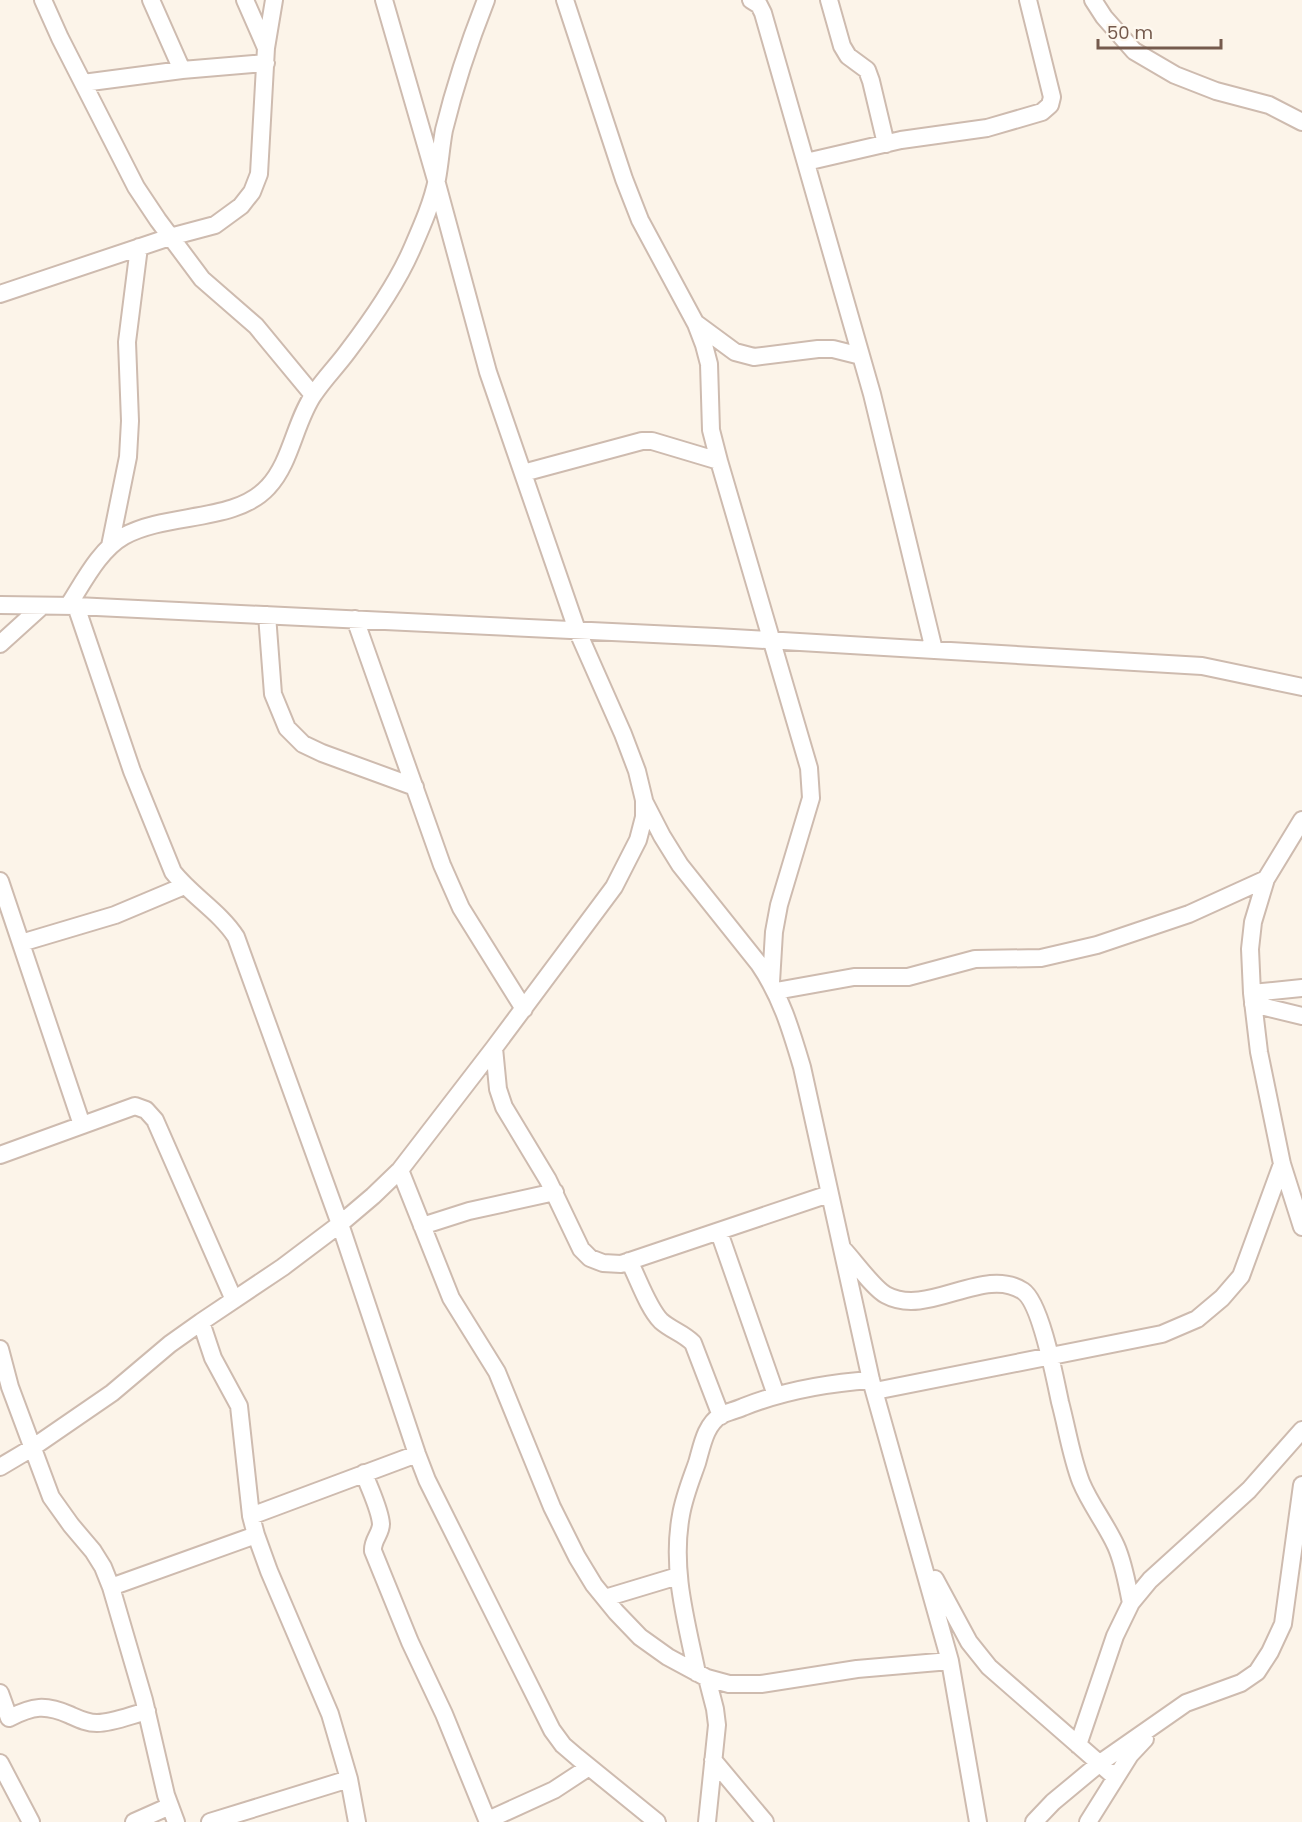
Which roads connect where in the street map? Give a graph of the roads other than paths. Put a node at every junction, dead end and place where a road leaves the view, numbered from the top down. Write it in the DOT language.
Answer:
graph roads {
  1 [pos="43,0"];
  2 [pos="151,0"];
  3 [pos="245,0"];
  4 [pos="274,0"];
  5 [pos="384,0"];
  6 [pos="486,0"];
  7 [pos="565,0"];
  8 [pos="751,0"];
  9 [pos="829,0"];
  10 [pos="1028,0"];
  11 [pos="1093,0"];
  12 [pos="266,55"];
  13 [pos="182,70"];
  14 [pos="83,83"];
  15 [pos="1302,122"];
  16 [pos="886,144"];
  17 [pos="806,162"];
  18 [pos="436,180"];
  19 [pos="170,237"];
  20 [pos="139,247"];
  21 [pos="0,294"];
  22 [pos="696,324"];
  23 [pos="861,356"];
  24 [pos="313,395"];
  25 [pos="718,461"];
  26 [pos="523,473"];
  27 [pos="110,546"];
  28 [pos="0,605"];
  29 [pos="42,606"];
  30 [pos="72,606"];
  31 [pos="267,615"];
  32 [pos="355,619"];
  33 [pos="577,630"];
  34 [pos="770,640"];
  35 [pos="0,644"];
  36 [pos="934,650"];
  37 [pos="1302,687"];
  38 [pos="415,788"];
  39 [pos="644,800"];
  40 [pos="1302,820"];
  41 [pos="1266,879"];
  42 [pos="0,881"];
  43 [pos="184,886"];
  44 [pos="21,943"];
  45 [pos="773,986"];
  46 [pos="1302,988"];
  47 [pos="1253,998"];
  48 [pos="524,1009"];
  49 [pos="1302,1016"];
  50 [pos="494,1048"];
  51 [pos="82,1125"];
  52 [pos="0,1155"];
  53 [pos="400,1170"];
  54 [pos="1284,1172"];
  55 [pos="555,1192"];
  56 [pos="1302,1192"];
  57 [pos="829,1194"];
  58 [pos="340,1224"];
  59 [pos="422,1226"];
  60 [pos="1302,1227"];
  61 [pos="719,1232"];
  62 [pos="840,1245"];
  63 [pos="629,1261"];
  64 [pos="234,1300"];
  65 [pos="201,1322"];
  66 [pos="0,1349"];
  67 [pos="1050,1356"];
  68 [pos="873,1385"];
  69 [pos="777,1395"];
  70 [pos="721,1416"];
  71 [pos="1302,1430"];
  72 [pos="32,1448"];
  73 [pos="417,1454"];
  74 [pos="0,1467"];
  75 [pos="364,1473"];
  76 [pos="1302,1485"];
  77 [pos="251,1516"];
  78 [pos="256,1535"];
  79 [pos="922,1557"];
  80 [pos="678,1576"];
  81 [pos="111,1587"];
  82 [pos="605,1598"];
  83 [pos="1131,1603"];
  84 [pos="950,1661"];
  85 [pos="702,1675"];
  86 [pos="0,1694"];
  87 [pos="147,1711"];
  88 [pos="1164,1718"];
  89 [pos="4,1720"];
  90 [pos="1078,1744"];
  91 [pos="713,1760"];
  92 [pos="0,1763"];
  93 [pos="1100,1763"];
  94 [pos="590,1767"];
  95 [pos="1115,1777"];
  96 [pos="349,1779"];
  97 [pos="170,1806"];
  98 [pos="488,1821"];
  99 [pos="31,1822"];
  100 [pos="134,1822"];
  101 [pos="176,1822"];
  102 [pos="210,1822"];
  103 [pos="357,1822"];
  104 [pos="657,1822"];
  105 [pos="707,1822"];
  106 [pos="765,1822"];
  107 [pos="978,1822"];
  108 [pos="1034,1822"];
  109 [pos="1088,1822"];
  1 -- 14 [label="street"];
  2 -- 13 [label="street"];
  3 -- 12 [label="street"];
  4 -- 12 [label="street"];
  5 -- 18 [label="street"];
  6 -- 18 [label="street"];
  7 -- 22 [label="street"];
  8 -- 17 [label="street"];
  9 -- 16 [label="street"];
  10 -- 16 [label="street"];
  11 -- 15 [label="street"];
  12 -- 13 [label="street"];
  12 -- 19 [label="street"];
  13 -- 14 [label="street"];
  14 -- 19 [label="street"];
  16 -- 17 [label="street"];
  17 -- 23 [label="street"];
  18 -- 24 [label="street"];
  18 -- 26 [label="street"];
  19 -- 20 [label="street"];
  19 -- 24 [label="street"];
  20 -- 21 [label="street"];
  20 -- 27 [label="street"];
  22 -- 23 [label="street"];
  22 -- 25 [label="street"];
  23 -- 36 [label="street"];
  24 -- 27 [label="street"];
  25 -- 26 [label="street"];
  25 -- 34 [label="street"];
  26 -- 33 [label="street"];
  27 -- 30 [label="street"];
  28 -- 29 [label="street"];
  29 -- 30 [label="street"];
  29 -- 35 [label="street"];
  30 -- 31 [label="street"];
  30 -- 43 [label="street"];
  31 -- 32 [label="street"];
  31 -- 38 [label="street"];
  32 -- 33 [label="street"];
  32 -- 38 [label="street"];
  33 -- 34 [label="street"];
  33 -- 39 [label="street"];
  34 -- 36 [label="street"];
  34 -- 45 [label="street"];
  36 -- 37 [label="street"];
  38 -- 48 [label="street"];
  39 -- 45 [label="street"];
  39 -- 48 [label="street"];
  40 -- 41 [label="street"];
  41 -- 45 [label="street"];
  41 -- 47 [label="street"];
  42 -- 44 [label="street"];
  43 -- 44 [label="street"];
  43 -- 58 [label="street"];
  44 -- 51 [label="street"];
  45 -- 57 [label="street"];
  46 -- 47 [label="street"];
  47 -- 49 [label="street"];
  47 -- 54 [label="street"];
  48 -- 50 [label="street"];
  50 -- 53 [label="street"];
  50 -- 55 [label="street"];
  51 -- 52 [label="street"];
  51 -- 64 [label="street"];
  53 -- 58 [label="street"];
  53 -- 59 [label="street"];
  54 -- 56 [label="street"];
  54 -- 60 [label="street"];
  54 -- 67 [label="street"];
  55 -- 59 [label="street"];
  55 -- 63 [label="street"];
  57 -- 61 [label="street"];
  57 -- 62 [label="street"];
  58 -- 64 [label="street"];
  58 -- 73 [label="street"];
  59 -- 82 [label="street"];
  61 -- 63 [label="street"];
  61 -- 69 [label="street"];
  62 -- 67 [label="street"];
  62 -- 68 [label="street"];
  63 -- 70 [label="street"];
  64 -- 65 [label="street"];
  65 -- 72 [label="street"];
  65 -- 77 [label="street"];
  66 -- 72 [label="street"];
  67 -- 68 [label="street"];
  67 -- 83 [label="street"];
  68 -- 69 [label="street"];
  68 -- 79 [label="street"];
  69 -- 70 [label="street"];
  70 -- 80 [label="street"];
  71 -- 83 [label="street"];
  72 -- 74 [label="street"];
  72 -- 81 [label="street"];
  73 -- 75 [label="street"];
  73 -- 94 [label="street"];
  75 -- 77 [label="street"];
  75 -- 98 [label="street"];
  76 -- 88 [label="street"];
  77 -- 78 [label="street"];
  78 -- 81 [label="street"];
  78 -- 96 [label="street"];
  79 -- 84 [label="street"];
  79 -- 90 [label="street"];
  80 -- 82 [label="street"];
  80 -- 85 [label="street"];
  81 -- 87 [label="street"];
  82 -- 85 [label="street"];
  83 -- 90 [label="street"];
  84 -- 85 [label="street"];
  84 -- 107 [label="street"];
  85 -- 91 [label="street"];
  86 -- 89 [label="street"];
  87 -- 89 [label="street"];
  87 -- 97 [label="street"];
  88 -- 93 [label="street"];
  88 -- 95 [label="street"];
  90 -- 93 [label="street"];
  91 -- 105 [label="street"];
  91 -- 106 [label="street"];
  92 -- 99 [label="street"];
  93 -- 95 [label="street"];
  93 -- 108 [label="street"];
  94 -- 98 [label="street"];
  94 -- 104 [label="street"];
  95 -- 109 [label="street"];
  96 -- 102 [label="street"];
  96 -- 103 [label="street"];
  97 -- 100 [label="street"];
  97 -- 101 [label="street"];
}
